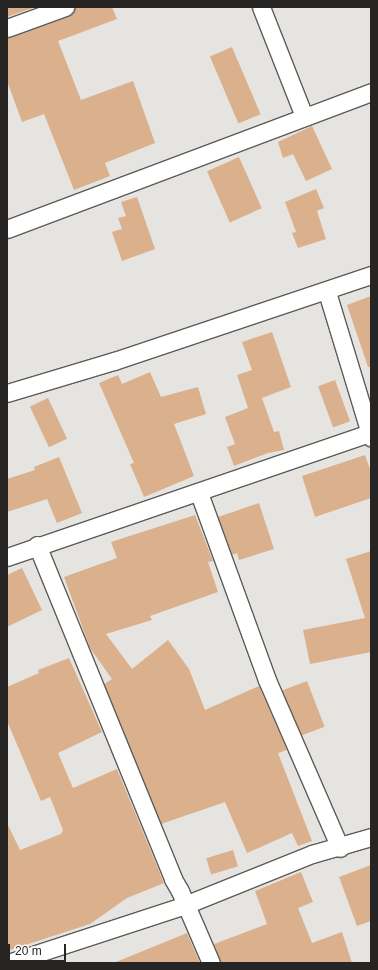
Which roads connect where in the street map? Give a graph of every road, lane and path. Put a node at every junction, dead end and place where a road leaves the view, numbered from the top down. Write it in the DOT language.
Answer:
graph roads {
  1 [pos="65,7"];
  2 [pos="261,7"];
  3 [pos="7,28"];
  4 [pos="371,92"];
  5 [pos="304,116"];
  6 [pos="7,229"];
  7 [pos="371,276"];
  8 [pos="327,292"];
  9 [pos="7,393"];
  10 [pos="370,435"];
  11 [pos="199,493"];
  12 [pos="37,545"];
  13 [pos="7,557"];
  14 [pos="371,837"];
  15 [pos="340,848"];
  16 [pos="185,905"];
  17 [pos="8,963"];
  18 [pos="211,963"];
  1 -- 3 [label="street"];
  2 -- 5 [label="street"];
  4 -- 5 [label="street"];
  5 -- 6 [label="street"];
  7 -- 8 [label="street"];
  8 -- 9 [label="street"];
  8 -- 10 [label="street"];
  10 -- 11 [label="street"];
  11 -- 12 [label="street"];
  11 -- 15 [label="street"];
  12 -- 13 [label="street"];
  12 -- 16 [label="street"];
  14 -- 15 [label="street"];
  15 -- 16 [label="street"];
  16 -- 17 [label="street"];
  16 -- 18 [label="street"];
}
